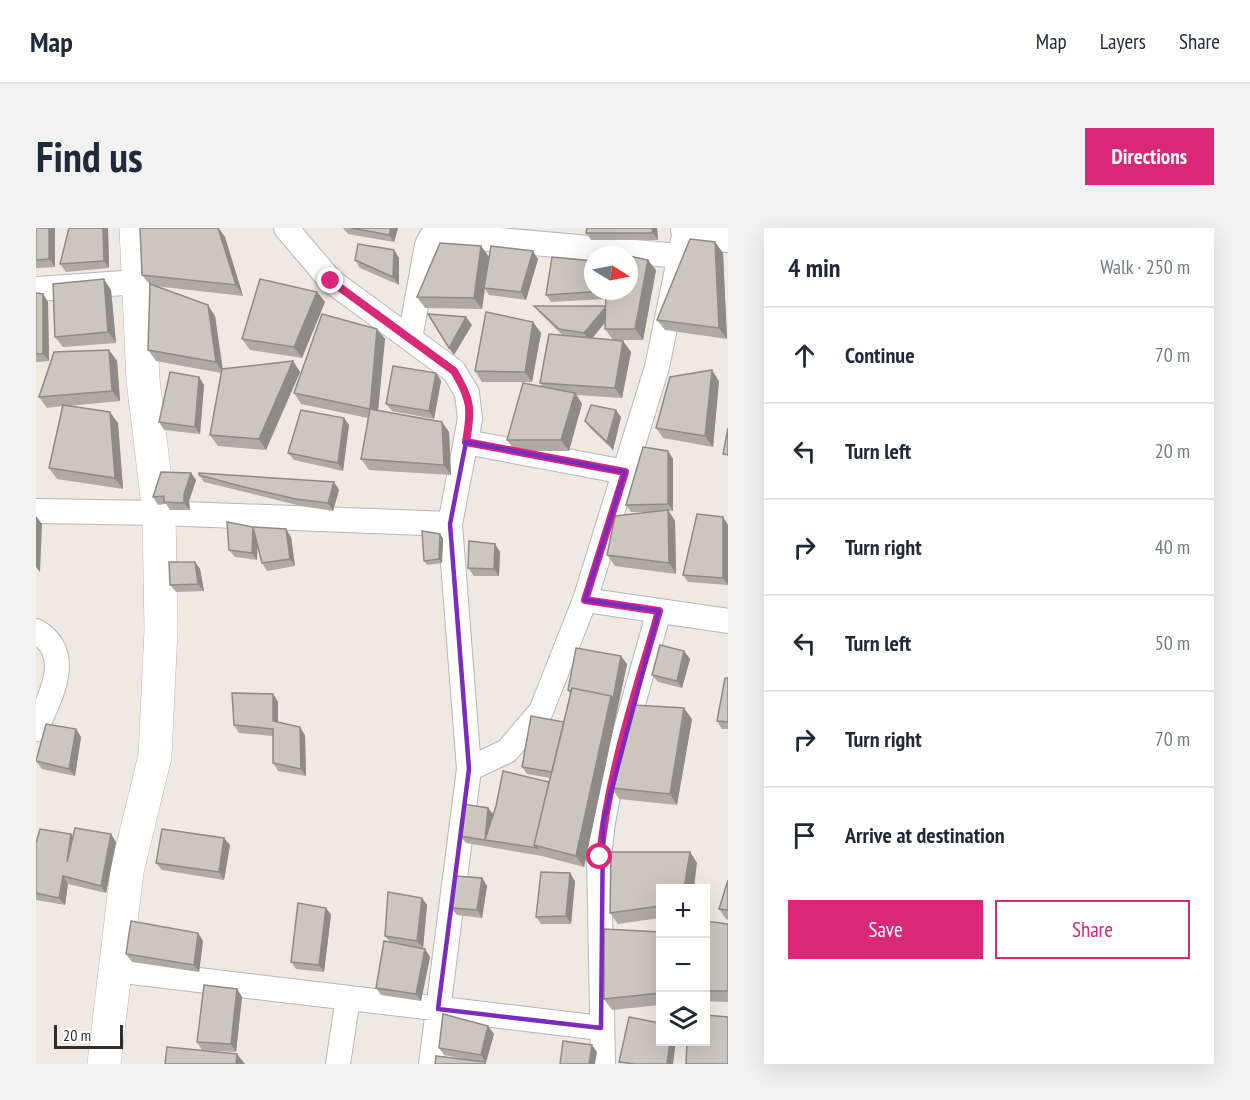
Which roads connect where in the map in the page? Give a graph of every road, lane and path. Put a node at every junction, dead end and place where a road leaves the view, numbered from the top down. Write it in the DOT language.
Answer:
graph roads {
  1 [pos="136,228"];
  2 [pos="286,228"];
  3 [pos="682,240"];
  4 [pos="728,240"];
  5 [pos="138,282"];
  6 [pos="36,289"];
  7 [pos="410,338"];
  8 [pos="466,442"];
  9 [pos="625,472"];
  10 [pos="36,511"];
  11 [pos="159,513"];
  12 [pos="450,524"];
  13 [pos="585,600"];
  14 [pos="659,611"];
  15 [pos="728,621"];
  16 [pos="36,631"];
  17 [pos="36,729"];
  18 [pos="469,769"];
  19 [pos="115,970"];
  20 [pos="348,998"];
  21 [pos="438,1009"];
  22 [pos="601,1028"];
  23 [pos="104,1064"];
  24 [pos="338,1064"];
  25 [pos="431,1064"];
  26 [pos="603,1064"];
  1 -- 5 [label="street"];
  2 -- 7 [label="street"];
  3 -- 4 [label="street"];
  3 -- 7 [label="street"];
  3 -- 9 [label="street"];
  5 -- 6 [label="street"];
  5 -- 11 [label="street"];
  7 -- 8 [label="street"];
  8 -- 9 [label="street"];
  8 -- 12 [label="street"];
  9 -- 13 [label="street"];
  10 -- 11 [label="street"];
  11 -- 12 [label="street"];
  11 -- 19 [label="street"];
  12 -- 18 [label="street"];
  13 -- 14 [label="street"];
  13 -- 18 [label="street"];
  14 -- 15 [label="street"];
  14 -- 22 [label="street"];
  16 -- 17 [label="street"];
  18 -- 21 [label="street"];
  19 -- 20 [label="street"];
  19 -- 23 [label="street"];
  20 -- 21 [label="street"];
  20 -- 24 [label="street"];
  21 -- 22 [label="street"];
  21 -- 25 [label="street"];
  22 -- 26 [label="street"];
}
